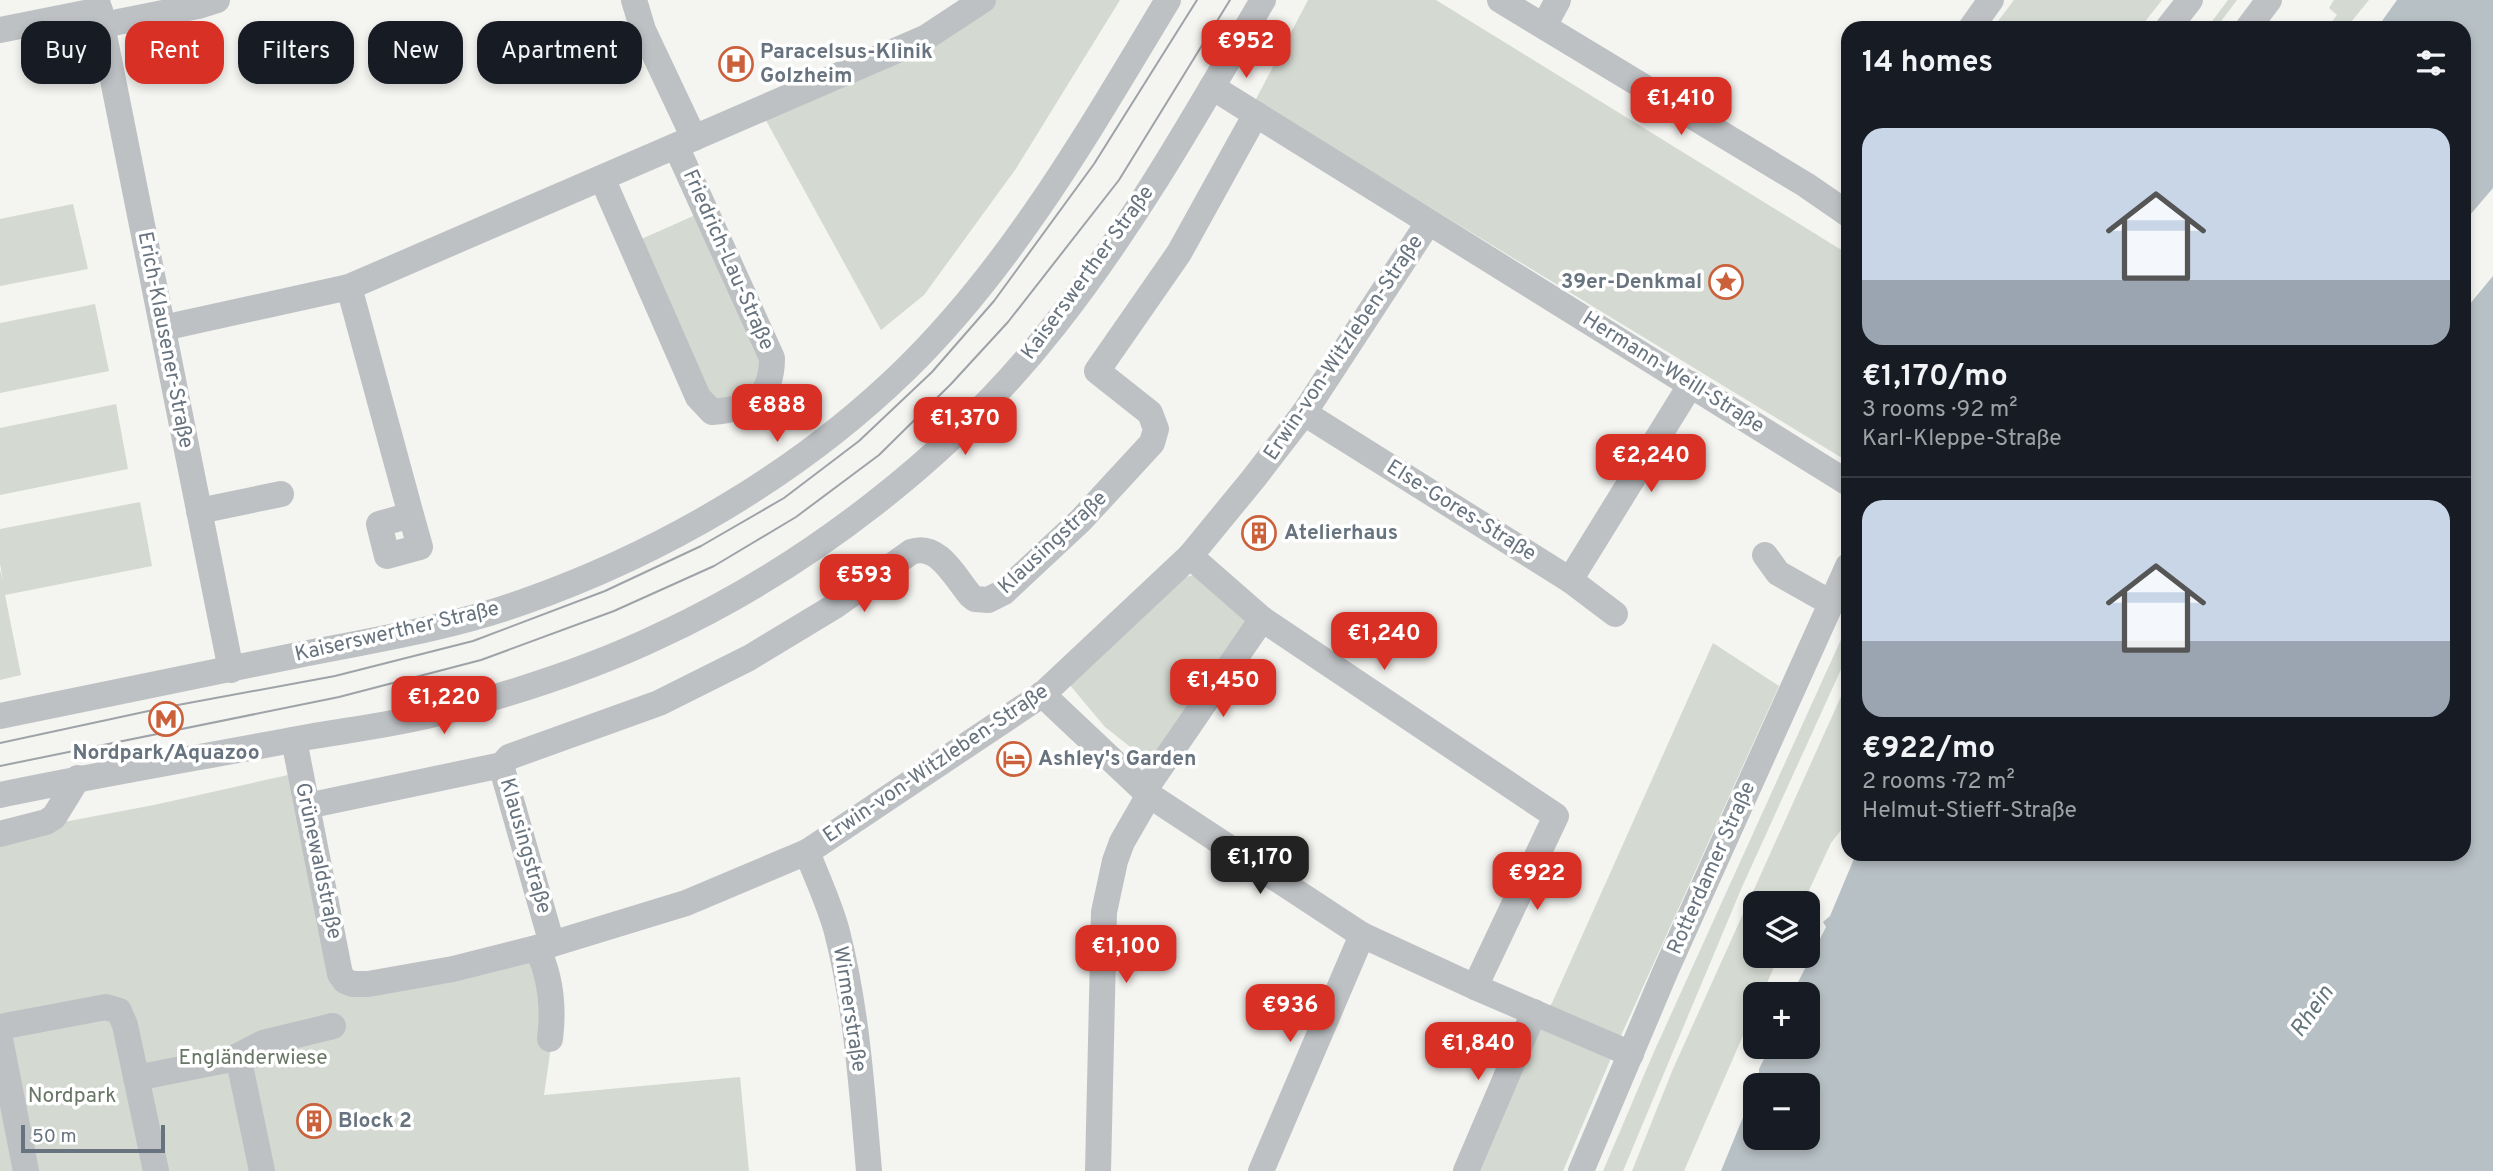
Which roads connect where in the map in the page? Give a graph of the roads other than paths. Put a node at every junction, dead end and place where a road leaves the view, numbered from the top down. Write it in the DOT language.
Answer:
graph roads {
  1 [pos="217,0"];
  2 [pos="634,0"];
  3 [pos="983,0"];
  4 [pos="1168,0"];
  5 [pos="1263,0"];
  6 [pos="1500,0"];
  7 [pos="1558,0"];
  8 [pos="2190,0"];
  9 [pos="2269,0"];
  10 [pos="1986,2"];
  11 [pos="100,12"];
  12 [pos="1975,21"];
  13 [pos="2174,21"];
  14 [pos="2253,21"];
  15 [pos="1544,26"];
  16 [pos="0,30"];
  17 [pos="1212,87"];
  18 [pos="1256,114"];
  19 [pos="685,142"];
  20 [pos="602,177"];
  21 [pos="1841,207"];
  22 [pos="1428,223"];
  23 [pos="349,286"];
  24 [pos="163,328"];
  25 [pos="1691,384"];
  26 [pos="1304,413"];
  27 [pos="1841,479"];
  28 [pos="281,494"];
  29 [pos="199,511"];
  30 [pos="411,515"];
  31 [pos="1765,555"];
  32 [pos="1190,556"];
  33 [pos="1570,580"];
  34 [pos="1841,581"];
  35 [pos="1831,603"];
  36 [pos="1615,614"];
  37 [pos="1262,619"];
  38 [pos="230,670"];
  39 [pos="1042,694"];
  40 [pos="0,716"];
  41 [pos="294,740"];
  42 [pos="502,765"];
  43 [pos="78,778"];
  44 [pos="1147,793"];
  45 [pos="0,794"];
  46 [pos="307,806"];
  47 [pos="0,834"];
  48 [pos="807,852"];
  49 [pos="1362,935"];
  50 [pos="545,946"];
  51 [pos="345,981"];
  52 [pos="1475,988"];
  53 [pos="1534,1012"];
  54 [pos="334,1026"];
  55 [pos="0,1027"];
  56 [pos="0,1039"];
  57 [pos="550,1039"];
  58 [pos="1632,1054"];
  59 [pos="238,1056"];
  60 [pos="136,1078"];
  61 [pos="26,1171"];
  62 [pos="156,1171"];
  63 [pos="262,1171"];
  64 [pos="869,1171"];
  65 [pos="1098,1171"];
  66 [pos="1261,1171"];
  67 [pos="1466,1171"];
  68 [pos="1581,1171"];
  1 -- 11 [label="street"];
  2 -- 19 [label="street"];
  3 -- 19 [label="street, Friedrich-Lau-Straße"];
  4 -- 38 [label="street, Kaiserswerther Straße"];
  5 -- 17 [label="street, Kaiserswerther Straße"];
  6 -- 15 [label="street"];
  7 -- 15 [label="street"];
  8 -- 13 [label="street"];
  9 -- 14 [label="street"];
  10 -- 12 [label="street"];
  11 -- 16 [label="street"];
  11 -- 24 [label="street, Erich-Klausener-Straße"];
  15 -- 21 [label="street"];
  17 -- 18 [label="street, Hermann-Weill-Straße"];
  17 -- 41 [label="street, Kaiserswerther Straße"];
  18 -- 22 [label="street, Hermann-Weill-Straße"];
  18 -- 42 [label="street, Klausingstraße"];
  19 -- 20 [label="street, Friedrich-Lau-Straße"];
  19 -- 20 [label="street, Friedrich-Lau-Straße"];
  20 -- 23 [label="street, Friedrich-Lau-Straße"];
  22 -- 25 [label="street, Hermann-Weill-Straße"];
  22 -- 26 [label="street, Erwin-von-Witzleben-Straße"];
  23 -- 24 [label="street, Friedrich-Lau-Straße"];
  23 -- 30 [label="street"];
  24 -- 29 [label="street, Erich-Klausener-Straße"];
  25 -- 27 [label="street, Hermann-Weill-Straße"];
  25 -- 33 [label="street"];
  26 -- 32 [label="street, Erwin-von-Witzleben-Straße"];
  26 -- 33 [label="street, Else-Gores-Straße"];
  28 -- 29 [label="street"];
  29 -- 38 [label="street, Erich-Klausener-Straße"];
  31 -- 35 [label="street"];
  32 -- 37 [label="street"];
  32 -- 39 [label="street, Erwin-von-Witzleben-Straße"];
  33 -- 36 [label="street, Else-Gores-Straße"];
  34 -- 35 [label="street, Rotterdamer Straße"];
  35 -- 58 [label="street, Rotterdamer Straße"];
  37 -- 44 [label="street"];
  37 -- 52 [label="street"];
  38 -- 40 [label="street, Kaiserswerther Straße"];
  39 -- 44 [label="street"];
  39 -- 48 [label="street, Erwin-von-Witzleben-Straße"];
  41 -- 43 [label="street, Kaiserswerther Straße"];
  41 -- 46 [label="street, Grünewaldstraße"];
  42 -- 46 [label="street"];
  42 -- 50 [label="street, Klausingstraße"];
  43 -- 45 [label="street, Kaiserswerther Straße"];
  43 -- 47 [label="street"];
  44 -- 49 [label="street"];
  44 -- 65 [label="street"];
  46 -- 51 [label="street, Grünewaldstraße"];
  48 -- 50 [label="street, Erwin-von-Witzleben-Straße"];
  48 -- 64 [label="street, Wirmerstraße"];
  49 -- 52 [label="street"];
  49 -- 66 [label="street"];
  50 -- 51 [label="street, Erwin-von-Witzleben-Straße"];
  50 -- 57 [label="street"];
  52 -- 53 [label="street"];
  53 -- 58 [label="street"];
  53 -- 67 [label="street"];
  54 -- 59 [label="street"];
  55 -- 60 [label="street"];
  56 -- 61 [label="street"];
  58 -- 68 [label="street, Rotterdamer Straße"];
  59 -- 60 [label="street"];
  59 -- 63 [label="street"];
  60 -- 62 [label="street"];
}
